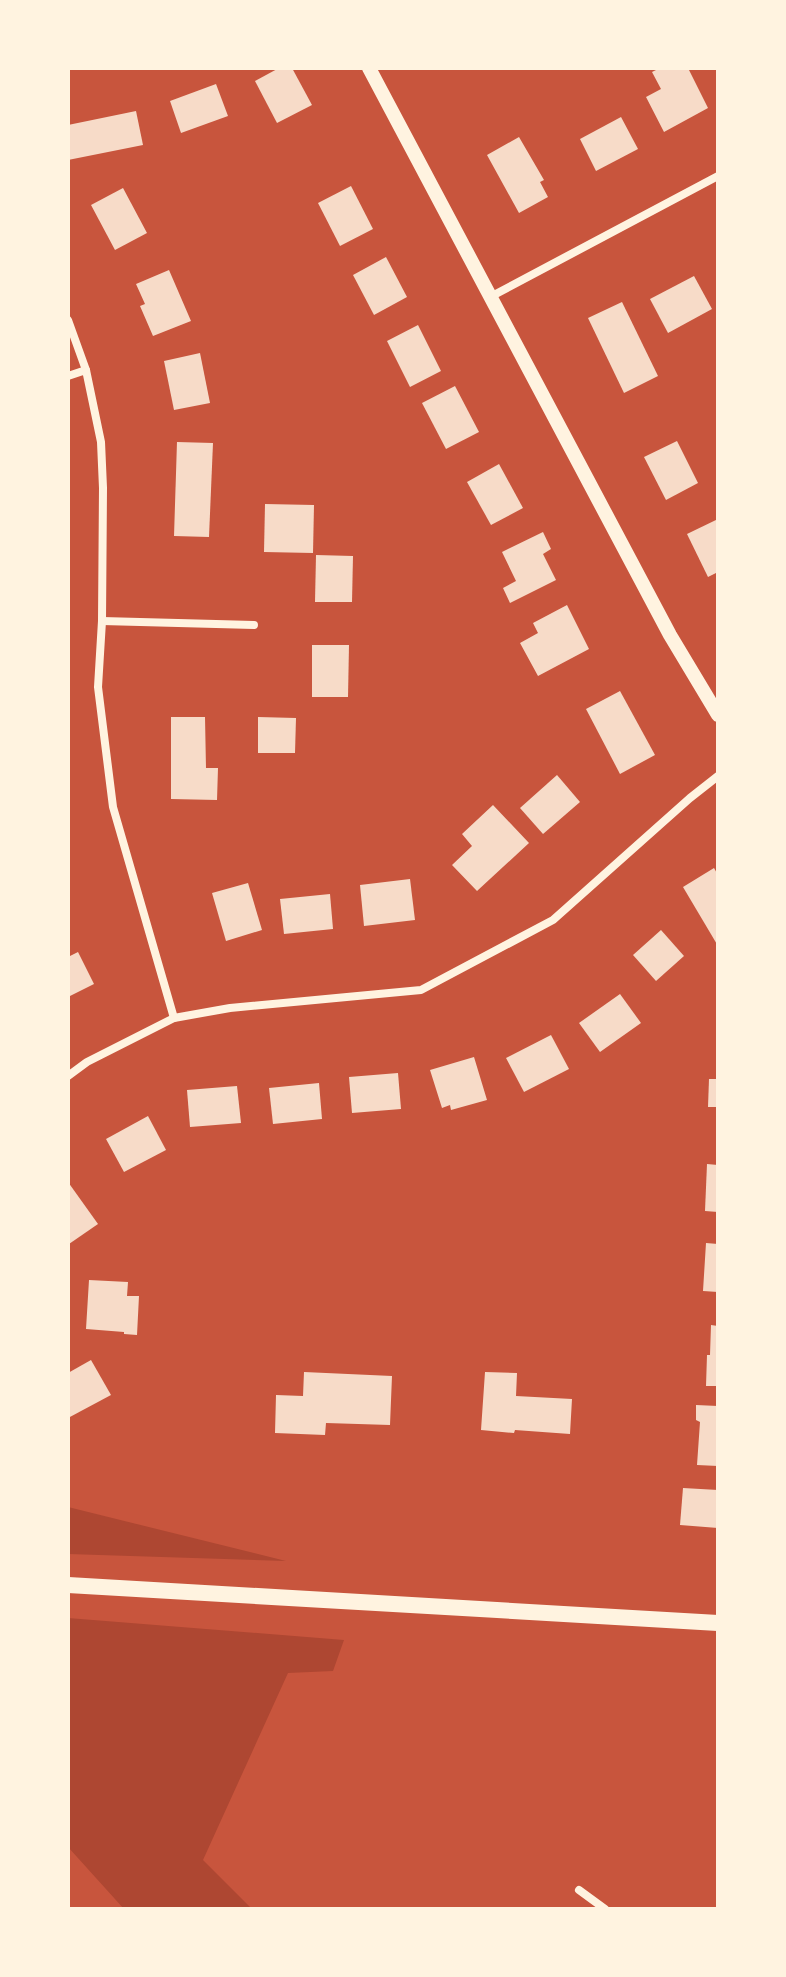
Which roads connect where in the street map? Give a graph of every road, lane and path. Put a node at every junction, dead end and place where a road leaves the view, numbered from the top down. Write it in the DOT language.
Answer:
graph roads {
  1 [pos="369,68"];
  2 [pos="718,176"];
  3 [pos="492,296"];
  4 [pos="68,320"];
  5 [pos="86,370"];
  6 [pos="68,376"];
  7 [pos="102,621"];
  8 [pos="254,625"];
  9 [pos="718,715"];
  10 [pos="718,776"];
  11 [pos="174,1018"];
  12 [pos="68,1076"];
  13 [pos="68,1585"];
  14 [pos="718,1623"];
  15 [pos="579,1890"];
  16 [pos="605,1909"];
  1 -- 3 [label="street"];
  2 -- 3 [label="street"];
  3 -- 9 [label="street"];
  4 -- 5 [label="street"];
  5 -- 6 [label="street"];
  5 -- 7 [label="street"];
  7 -- 8 [label="street"];
  7 -- 11 [label="street"];
  10 -- 11 [label="street"];
  11 -- 12 [label="street"];
  13 -- 14 [label="main road"];
  15 -- 16 [label="street"];
}
